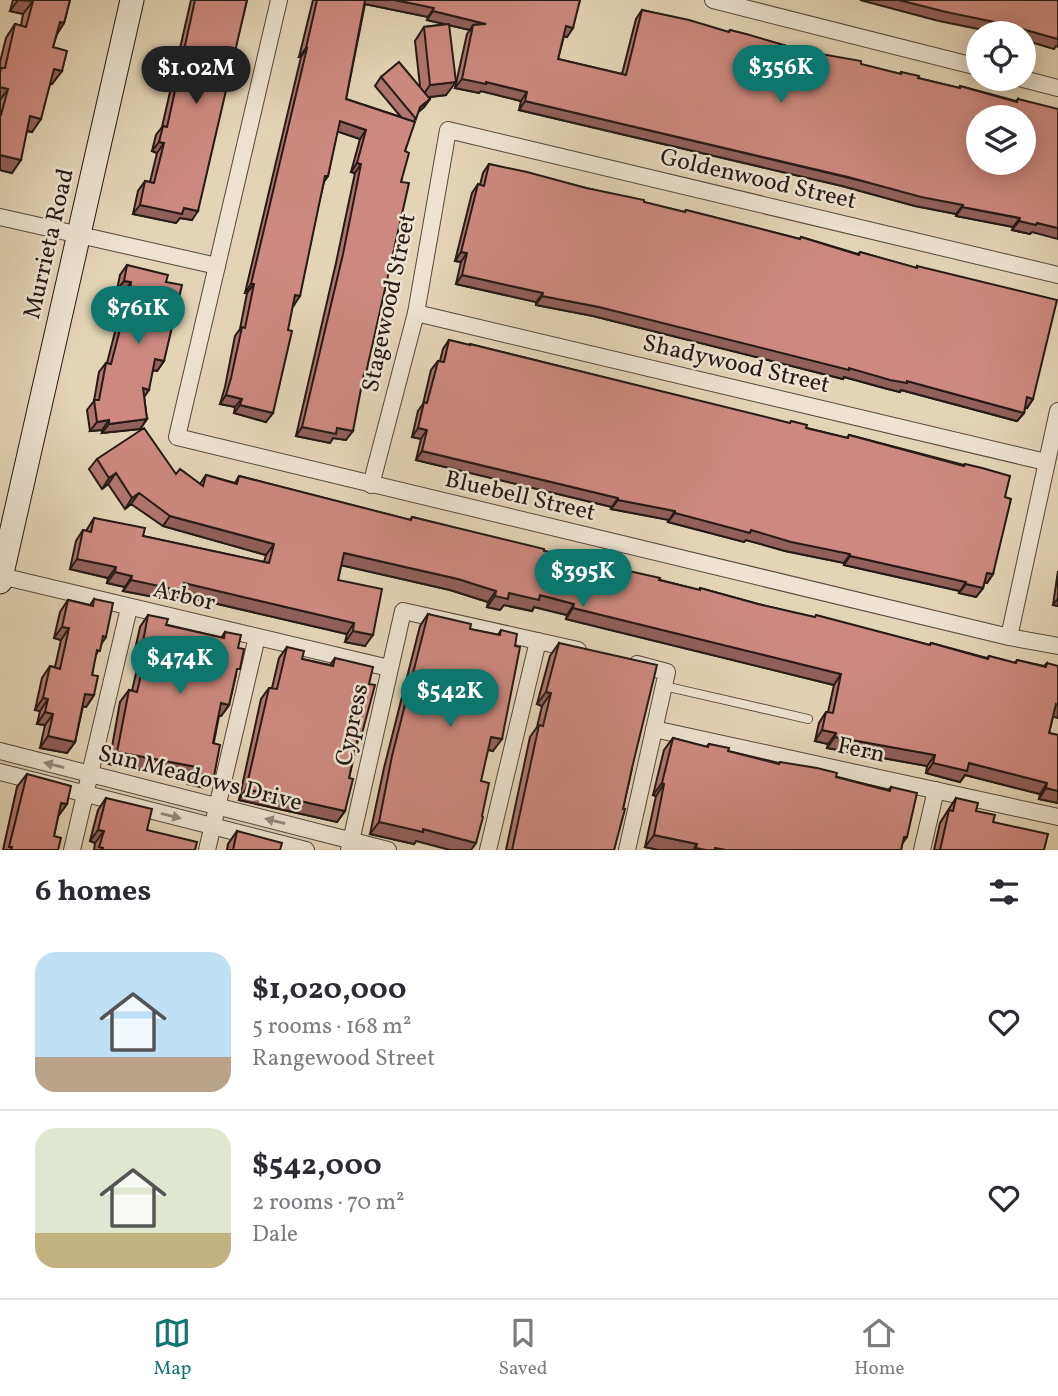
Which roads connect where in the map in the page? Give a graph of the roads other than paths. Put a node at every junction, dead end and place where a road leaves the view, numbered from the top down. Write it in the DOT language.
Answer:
graph roads {
  1 [pos="132,0"];
  2 [pos="279,0"];
  3 [pos="713,0"];
  4 [pos="966,64"];
  5 [pos="1036,82"];
  6 [pos="1058,88"];
  7 [pos="448,130"];
  8 [pos="0,217"];
  9 [pos="78,235"];
  10 [pos="216,266"];
  11 [pos="1058,275"];
  12 [pos="416,313"];
  13 [pos="1058,411"];
  14 [pos="1046,462"];
  15 [pos="371,485"];
  16 [pos="1,579"];
  17 [pos="129,608"];
  18 [pos="257,637"];
  19 [pos="1009,638"];
  20 [pos="538,641"];
  21 [pos="1058,646"];
  22 [pos="590,653"];
  23 [pos="615,659"];
  24 [pos="389,668"];
  25 [pos="664,686"];
  26 [pos="808,719"];
  27 [pos="654,729"];
  28 [pos="0,751"];
  29 [pos="0,772"];
  30 [pos="89,774"];
  31 [pos="936,790"];
  32 [pos="84,795"];
  33 [pos="217,807"];
  34 [pos="1058,817"];
  35 [pos="213,827"];
  36 [pos="350,845"];
  37 [pos="72,850"];
  38 [pos="207,850"];
  39 [pos="306,850"];
  40 [pos="388,850"];
  41 [pos="488,850"];
  42 [pos="627,850"];
  43 [pos="922,850"];
  1 -- 9 [label="main road, Murrieta Road"];
  2 -- 10 [label="street"];
  3 -- 4 [label="street"];
  5 -- 6 [label="street"];
  7 -- 11 [label="street, Goldenwood Street"];
  7 -- 12 [label="street, Stagewood Street"];
  8 -- 9 [label="street"];
  9 -- 10 [label="street"];
  9 -- 16 [label="main road, Murrieta Road"];
  10 -- 15 [label="street, Bluebell Street"];
  12 -- 14 [label="street, Shadywood Street"];
  12 -- 15 [label="street, Stagewood Street"];
  13 -- 14 [label="street"];
  14 -- 19 [label="street"];
  15 -- 19 [label="street, Bluebell Street"];
  16 -- 17 [label="street"];
  17 -- 18 [label="street, Arbor"];
  17 -- 30 [label="street, Arbor"];
  18 -- 24 [label="street, Arbor"];
  18 -- 33 [label="street"];
  19 -- 21 [label="street, Bluebell Street"];
  20 -- 22 [label="street"];
  20 -- 24 [label="street, Cypress"];
  20 -- 41 [label="street"];
  23 -- 25 [label="street"];
  24 -- 36 [label="street, Cypress"];
  25 -- 26 [label="lane"];
  25 -- 27 [label="street"];
  27 -- 31 [label="street, Fern"];
  27 -- 42 [label="street"];
  30 -- 28 [label="street, Sun Meadows Drive, one-way"];
  29 -- 32 [label="street, Sun Meadows Drive"];
  30 -- 32 [label="street, Arbor"];
  30 -- 33 [label="street, Sun Meadows Drive"];
  31 -- 34 [label="street, Fern"];
  31 -- 43 [label="street"];
  32 -- 35 [label="street, Sun Meadows Drive, one-way"];
  32 -- 37 [label="street, Arbor"];
  33 -- 35 [label="street"];
  36 -- 33 [label="street, Sun Meadows Drive, one-way"];
  35 -- 38 [label="street"];
  35 -- 39 [label="street, Sun Meadows Drive"];
  36 -- 40 [label="street, Sun Meadows Drive"];
}
